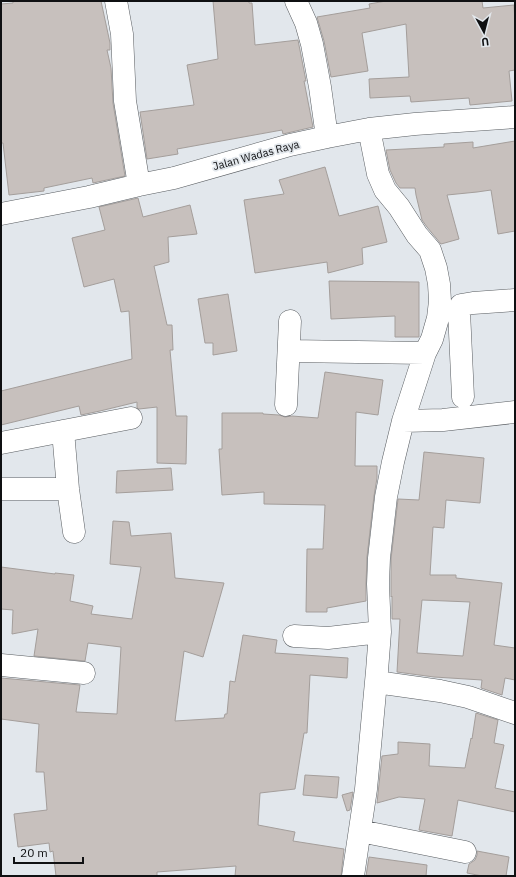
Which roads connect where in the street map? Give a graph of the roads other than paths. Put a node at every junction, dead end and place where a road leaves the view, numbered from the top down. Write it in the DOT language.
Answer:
graph roads {
  1 [pos="116,1"];
  2 [pos="296,1"];
  3 [pos="515,117"];
  4 [pos="369,129"];
  5 [pos="327,137"];
  6 [pos="139,185"];
  7 [pos="1,214"];
  8 [pos="515,300"];
  9 [pos="290,321"];
  10 [pos="288,351"];
  11 [pos="425,354"];
  12 [pos="463,397"];
  13 [pos="286,405"];
  14 [pos="515,412"];
  15 [pos="131,418"];
  16 [pos="403,421"];
  17 [pos="63,431"];
  18 [pos="1,443"];
  19 [pos="1,489"];
  20 [pos="68,489"];
  21 [pos="74,532"];
  22 [pos="380,632"];
  23 [pos="294,636"];
  24 [pos="1,665"];
  25 [pos="84,673"];
  26 [pos="376,682"];
  27 [pos="515,713"];
  28 [pos="360,831"];
  29 [pos="465,852"];
  30 [pos="353,876"];
  1 -- 6 [label="street"];
  2 -- 5 [label="street"];
  3 -- 4 [label="street, Jalan Wadas Raya"];
  4 -- 5 [label="street, Jalan Wadas Raya"];
  4 -- 11 [label="street"];
  5 -- 6 [label="street, Jalan Wadas Raya"];
  6 -- 7 [label="street, Jalan Wadas Raya"];
  8 -- 12 [label="street"];
  9 -- 10 [label="street"];
  10 -- 11 [label="street"];
  10 -- 13 [label="street"];
  11 -- 16 [label="street"];
  14 -- 16 [label="street"];
  15 -- 17 [label="street"];
  16 -- 22 [label="street"];
  17 -- 18 [label="street"];
  17 -- 20 [label="street"];
  19 -- 20 [label="street"];
  20 -- 21 [label="street"];
  22 -- 23 [label="street"];
  22 -- 26 [label="street"];
  24 -- 25 [label="street"];
  26 -- 27 [label="street"];
  26 -- 28 [label="street"];
  28 -- 29 [label="street"];
  28 -- 30 [label="street"];
}
